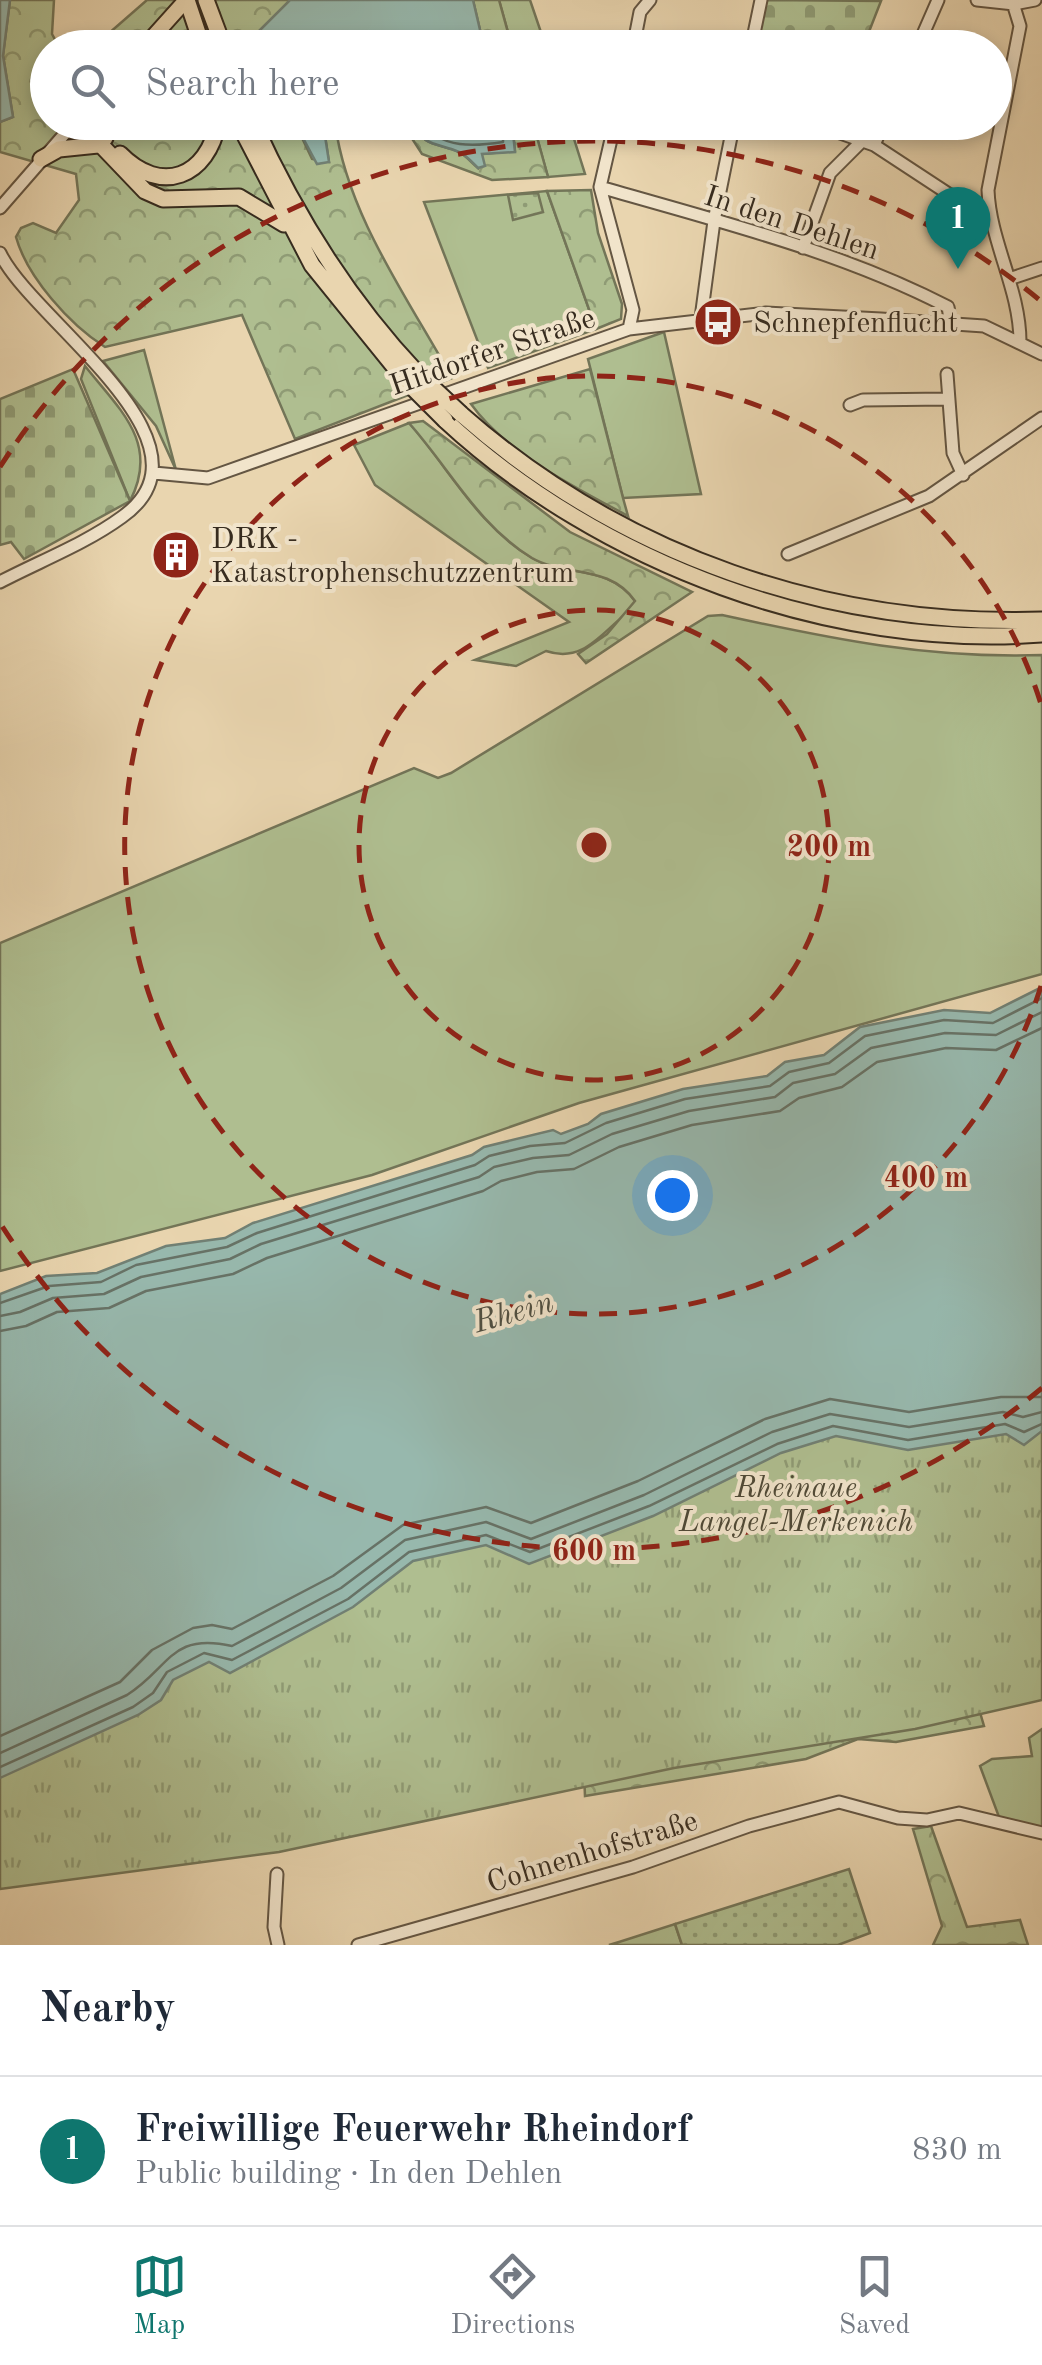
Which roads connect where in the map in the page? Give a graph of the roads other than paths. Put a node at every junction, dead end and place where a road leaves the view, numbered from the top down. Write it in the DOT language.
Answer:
graph roads {
  1 [pos="187,0"];
  2 [pos="206,0"];
  3 [pos="650,0"];
  4 [pos="761,0"];
  5 [pos="938,0"];
  6 [pos="977,0"];
  7 [pos="1035,0"];
  8 [pos="1013,2"];
  9 [pos="159,30"];
  10 [pos="197,30"];
  11 [pos="217,30"];
  12 [pos="636,30"];
  13 [pos="755,30"];
  14 [pos="925,30"];
  15 [pos="1012,67"];
  16 [pos="61,140"];
  17 [pos="87,140"];
  18 [pos="105,140"];
  19 [pos="107,140"];
  20 [pos="212,140"];
  21 [pos="247,140"];
  22 [pos="260,140"];
  23 [pos="611,140"];
  24 [pos="730,140"];
  25 [pos="862,140"];
  26 [pos="998,140"];
  27 [pos="868,142"];
  28 [pos="42,158"];
  29 [pos="600,188"];
  30 [pos="0,208"];
  31 [pos="988,212"];
  32 [pos="714,220"];
  33 [pos="291,230"];
  34 [pos="803,248"];
  35 [pos="0,253"];
  36 [pos="1042,268"];
  37 [pos="1009,278"];
  38 [pos="701,318"];
  39 [pos="951,324"];
  40 [pos="629,329"];
  41 [pos="1020,342"];
  42 [pos="1042,354"];
  43 [pos="947,374"];
  44 [pos="412,377"];
  45 [pos="946,399"];
  46 [pos="850,404"];
  47 [pos="453,417"];
  48 [pos="1042,418"];
  49 [pos="154,473"];
  50 [pos="963,474"];
  51 [pos="788,554"];
  52 [pos="0,582"];
  53 [pos="1042,620"];
  54 [pos="1042,634"];
  55 [pos="1042,1833"];
  56 [pos="276,1874"];
  57 [pos="278,1945"];
  58 [pos="358,1945"];
  1 -- 9 [label="main road"];
  1 -- 10 [label="highway"];
  2 -- 11 [label="highway"];
  3 -- 12 [label="street"];
  4 -- 13 [label="street"];
  5 -- 14 [label="street"];
  6 -- 8 [label="street"];
  7 -- 8 [label="street"];
  8 -- 15 [label="street"];
  16 -- 28 [label="street"];
  17 -- 28 [label="highway"];
  18 -- 33 [label="highway"];
  19 -- 20 [label="highway"];
  21 -- 33 [label="highway"];
  22 -- 44 [label="highway"];
  23 -- 29 [label="street"];
  24 -- 32 [label="street"];
  25 -- 27 [label="street"];
  26 -- 31 [label="street"];
  27 -- 31 [label="street"];
  27 -- 34 [label="street"];
  28 -- 30 [label="street"];
  29 -- 32 [label="street, In den Dehlen"];
  29 -- 40 [label="street"];
  31 -- 37 [label="street"];
  32 -- 34 [label="street, In den Dehlen"];
  32 -- 38 [label="street"];
  33 -- 44 [label="highway"];
  34 -- 39 [label="street, In den Dehlen"];
  35 -- 49 [label="street"];
  36 -- 37 [label="street"];
  37 -- 41 [label="street"];
  38 -- 39 [label="street, Hitdorfer Straße"];
  38 -- 40 [label="street, Hitdorfer Straße"];
  39 -- 41 [label="street, Hitdorfer Straße"];
  40 -- 49 [label="street, Hitdorfer Straße"];
  41 -- 42 [label="street, Hitdorfer Straße"];
  43 -- 45 [label="street"];
  44 -- 47 [label="highway, bridge"];
  45 -- 46 [label="street"];
  45 -- 50 [label="street"];
  47 -- 53 [label="highway"];
  47 -- 54 [label="highway"];
  48 -- 50 [label="street"];
  49 -- 52 [label="street"];
  50 -- 51 [label="street"];
  55 -- 58 [label="street, Cohnenhofstraße"];
  56 -- 57 [label="street"];
}
